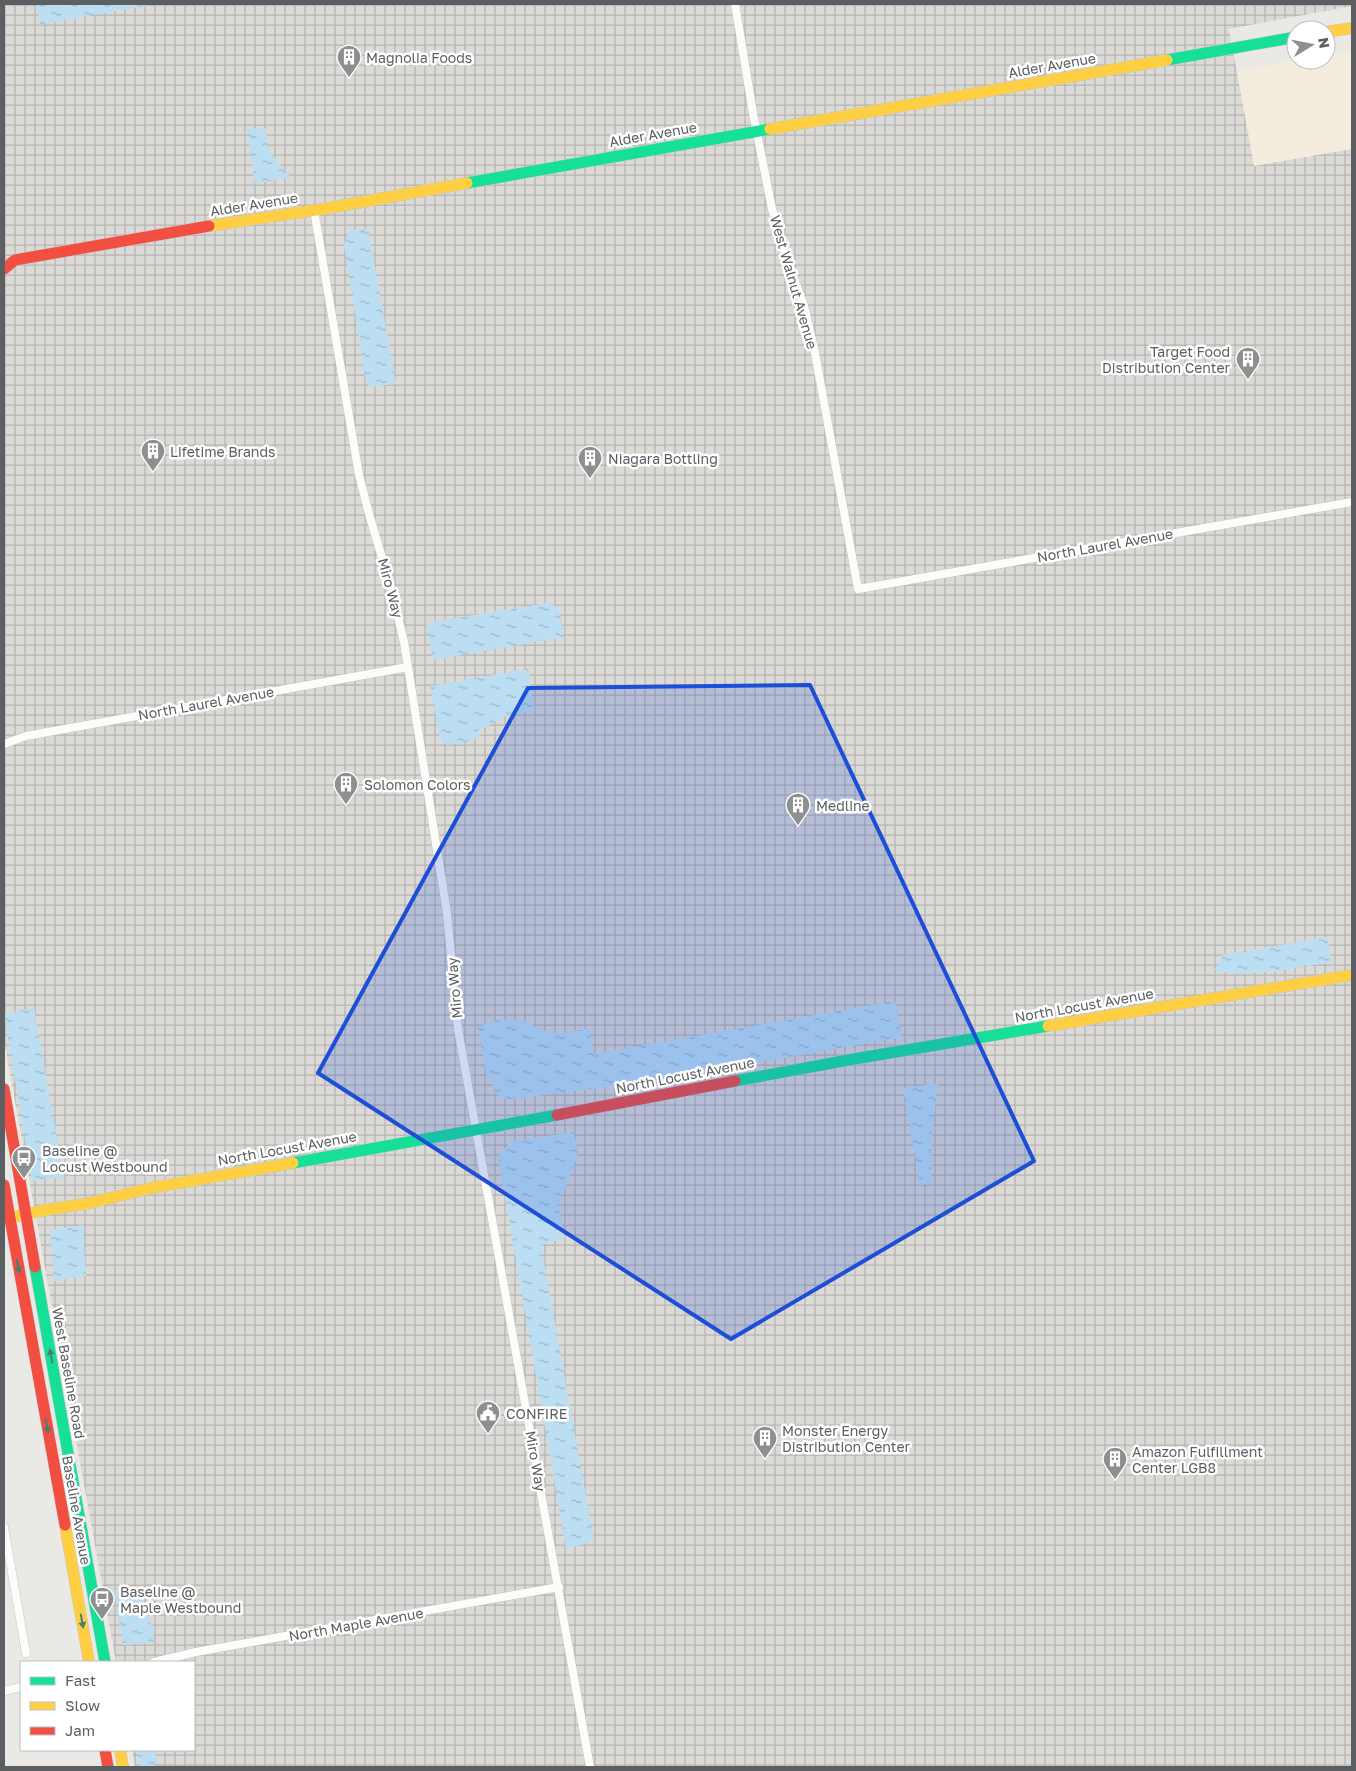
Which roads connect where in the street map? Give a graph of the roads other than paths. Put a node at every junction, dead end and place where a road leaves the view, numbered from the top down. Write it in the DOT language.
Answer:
graph roads {
  1 [pos="735,4"];
  2 [pos="1352,28"];
  3 [pos="1336,30"];
  4 [pos="1286,40"];
  5 [pos="757,132"];
  6 [pos="314,210"];
  7 [pos="4,256"];
  8 [pos="15,260"];
  9 [pos="4,269"];
  10 [pos="1352,502"];
  11 [pos="858,589"];
  12 [pos="408,667"];
  13 [pos="4,744"];
  14 [pos="1352,974"];
  15 [pos="4,1089"];
  16 [pos="477,1130"];
  17 [pos="4,1185"];
  18 [pos="26,1215"];
  19 [pos="6,1219"];
  20 [pos="4,1526"];
  21 [pos="559,1587"];
  22 [pos="26,1653"];
  23 [pos="89,1661"];
  24 [pos="105,1661"];
  25 [pos="158,1661"];
  26 [pos="20,1687"];
  27 [pos="4,1691"];
  28 [pos="104,1751"];
  29 [pos="120,1751"];
  30 [pos="108,1767"];
  31 [pos="123,1767"];
  32 [pos="590,1767"];
  1 -- 5 [label="street, West Walnut Avenue"];
  2 -- 3 [label="main road"];
  4 -- 5 [label="main road, Alder Avenue"];
  5 -- 6 [label="main road, Alder Avenue"];
  5 -- 11 [label="street, West Walnut Avenue"];
  6 -- 8 [label="main road, Alder Avenue"];
  6 -- 12 [label="street, Miro Way"];
  7 -- 8 [label="main road"];
  8 -- 9 [label="main road, Alder Avenue"];
  10 -- 11 [label="street, North Laurel Avenue"];
  12 -- 13 [label="street, North Laurel Avenue"];
  12 -- 16 [label="street, Miro Way"];
  14 -- 16 [label="main road, North Locust Avenue"];
  15 -- 18 [label="main road, West Baseline Road"];
  16 -- 18 [label="main road, North Locust Avenue"];
  16 -- 21 [label="street, Miro Way"];
  17 -- 19 [label="main road, Baseline Avenue"];
  18 -- 19 [label="main road, North Locust Avenue"];
  24 -- 18 [label="main road, West Baseline Road, one-way"];
  19 -- 23 [label="main road, Baseline Avenue, one-way"];
  20 -- 22 [label="street"];
  21 -- 25 [label="street, North Maple Avenue"];
  21 -- 32 [label="street, Miro Way"];
  26 -- 27 [label="street"];
  28 -- 30 [label="main road"];
  29 -- 31 [label="main road"];
}
